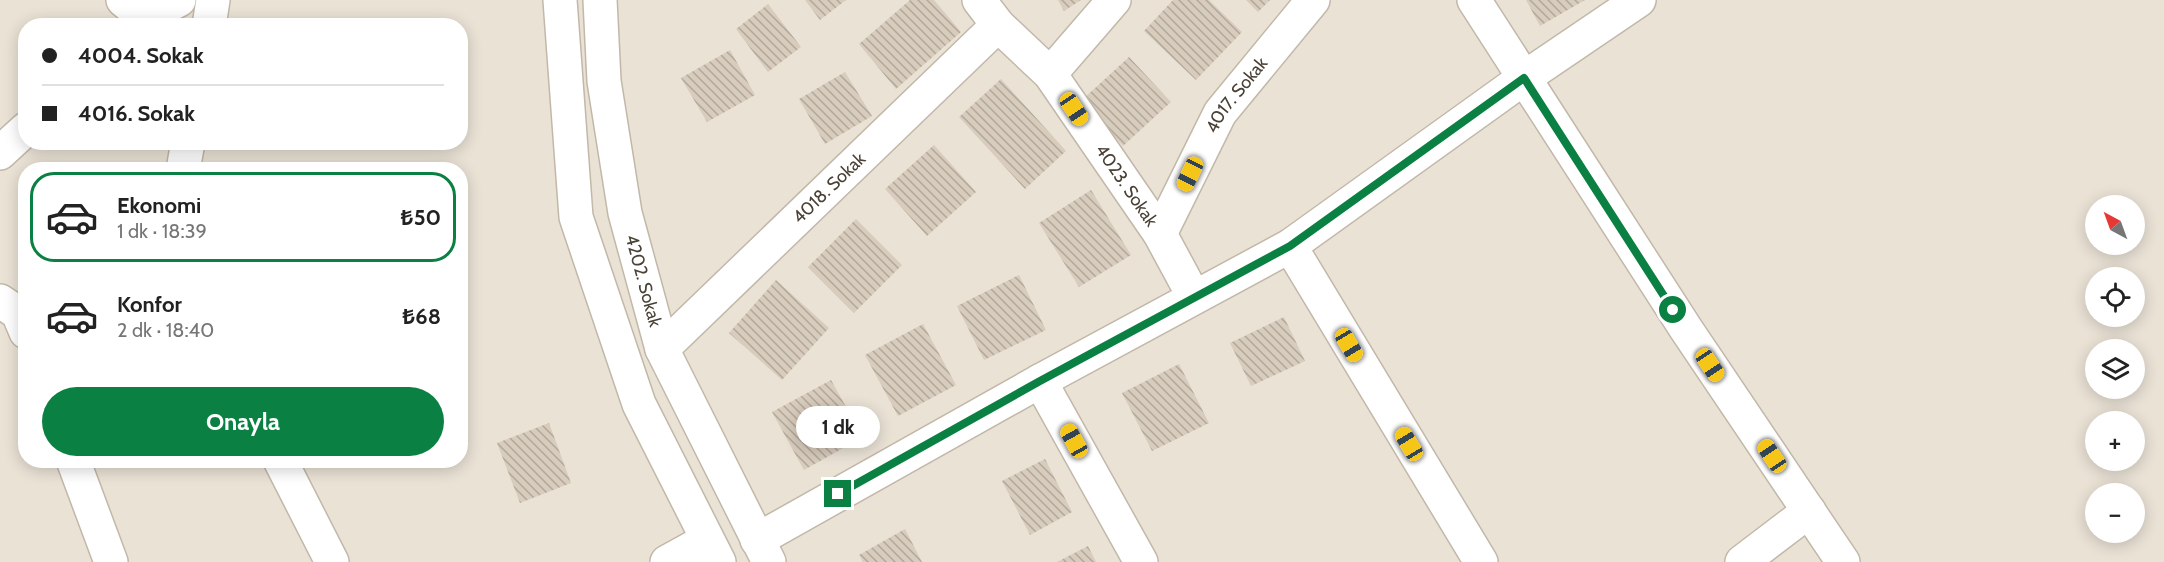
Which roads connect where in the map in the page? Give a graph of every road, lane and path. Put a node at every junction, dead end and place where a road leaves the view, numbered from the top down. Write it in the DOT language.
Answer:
graph roads {
  1 [pos="179,0"];
  2 [pos="213,0"];
  3 [pos="560,0"];
  4 [pos="600,0"];
  5 [pos="1114,0"];
  6 [pos="1313,0"];
  7 [pos="1474,0"];
  8 [pos="1639,0"];
  9 [pos="988,13"];
  10 [pos="135,14"];
  11 [pos="210,18"];
  12 [pos="1050,74"];
  13 [pos="1524,78"];
  14 [pos="18,136"];
  15 [pos="0,153"];
  16 [pos="1160,234"];
  17 [pos="1290,246"];
  18 [pos="1194,297"];
  19 [pos="0,301"];
  20 [pos="18,313"];
  21 [pos="662,349"];
  22 [pos="1040,381"];
  23 [pos="76,468"];
  24 [pos="284,468"];
  25 [pos="1809,511"];
  26 [pos="713,551"];
  27 [pos="763,551"];
  28 [pos="1840,561"];
  29 [pos="111,562"];
  30 [pos="332,562"];
  31 [pos="667,562"];
  32 [pos="1141,562"];
  33 [pos="1480,562"];
  34 [pos="1742,562"];
  1 -- 10 [label="street"];
  2 -- 11 [label="street"];
  3 -- 26 [label="street"];
  4 -- 21 [label="street, 4202. Sokak"];
  5 -- 12 [label="street"];
  6 -- 16 [label="street, 4017. Sokak"];
  7 -- 13 [label="street"];
  8 -- 13 [label="street"];
  9 -- 12 [label="street, 4023. Sokak"];
  9 -- 21 [label="street, 4018. Sokak"];
  12 -- 16 [label="street, 4023. Sokak"];
  13 -- 17 [label="street"];
  13 -- 25 [label="street"];
  14 -- 15 [label="street"];
  16 -- 18 [label="street, 4023. Sokak"];
  17 -- 18 [label="street"];
  17 -- 33 [label="street"];
  18 -- 22 [label="street"];
  19 -- 20 [label="street"];
  21 -- 27 [label="street, 4202. Sokak"];
  22 -- 27 [label="street"];
  22 -- 32 [label="street"];
  23 -- 29 [label="street"];
  24 -- 30 [label="street"];
  25 -- 28 [label="street"];
  25 -- 34 [label="street"];
  26 -- 31 [label="street"];
}
